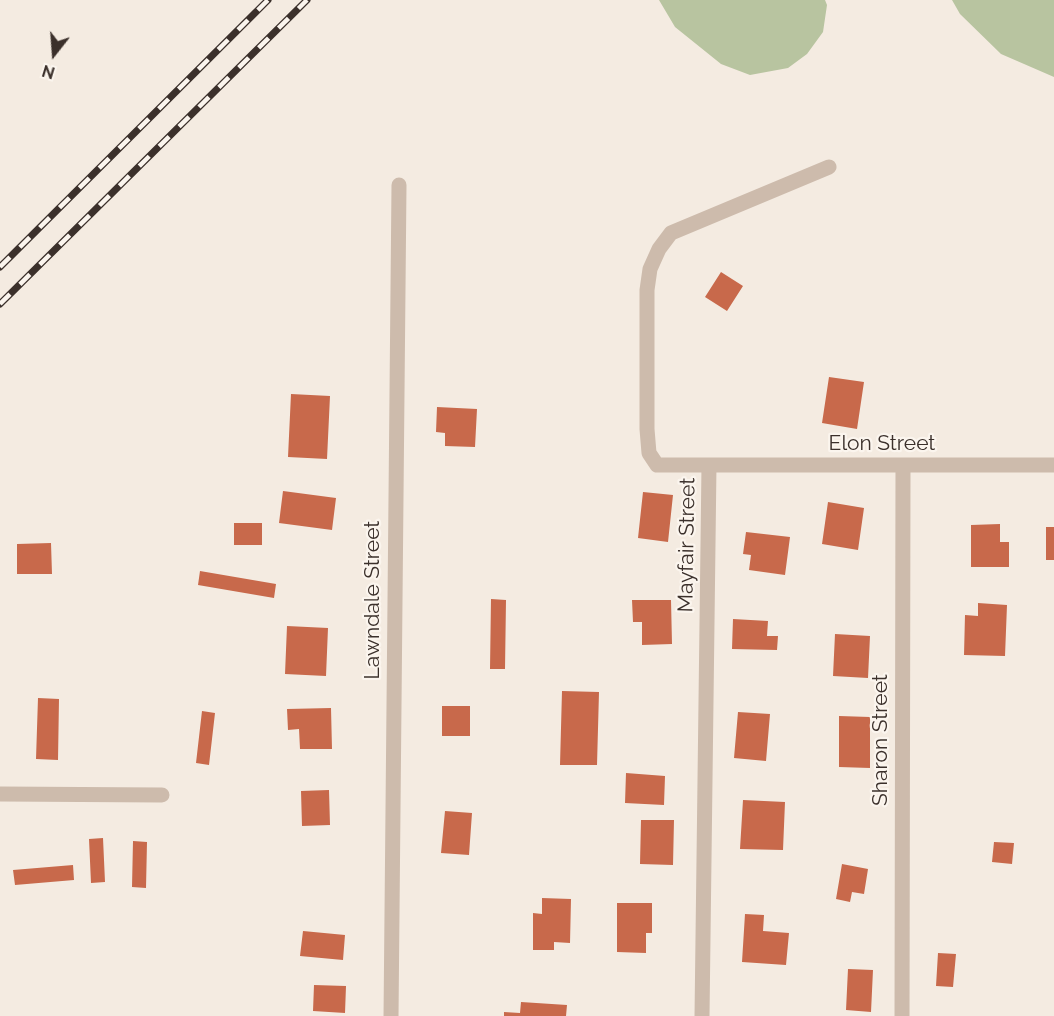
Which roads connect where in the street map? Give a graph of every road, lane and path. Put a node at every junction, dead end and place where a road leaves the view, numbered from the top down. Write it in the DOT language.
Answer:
graph roads {
  1 [pos="829,167"];
  2 [pos="399,185"];
  3 [pos="709,465"];
  4 [pos="903,465"];
  5 [pos="1054,465"];
  6 [pos="0,794"];
  7 [pos="162,795"];
  8 [pos="391,1016"];
  9 [pos="702,1016"];
  10 [pos="902,1016"];
  1 -- 3 [label="street, Mayfair Street"];
  2 -- 8 [label="street, Lawndale Street"];
  3 -- 4 [label="street, Elon Street"];
  3 -- 9 [label="street, Mayfair Street"];
  4 -- 5 [label="street, Elon Street"];
  4 -- 10 [label="street, Sharon Street"];
  6 -- 7 [label="street"];
}
